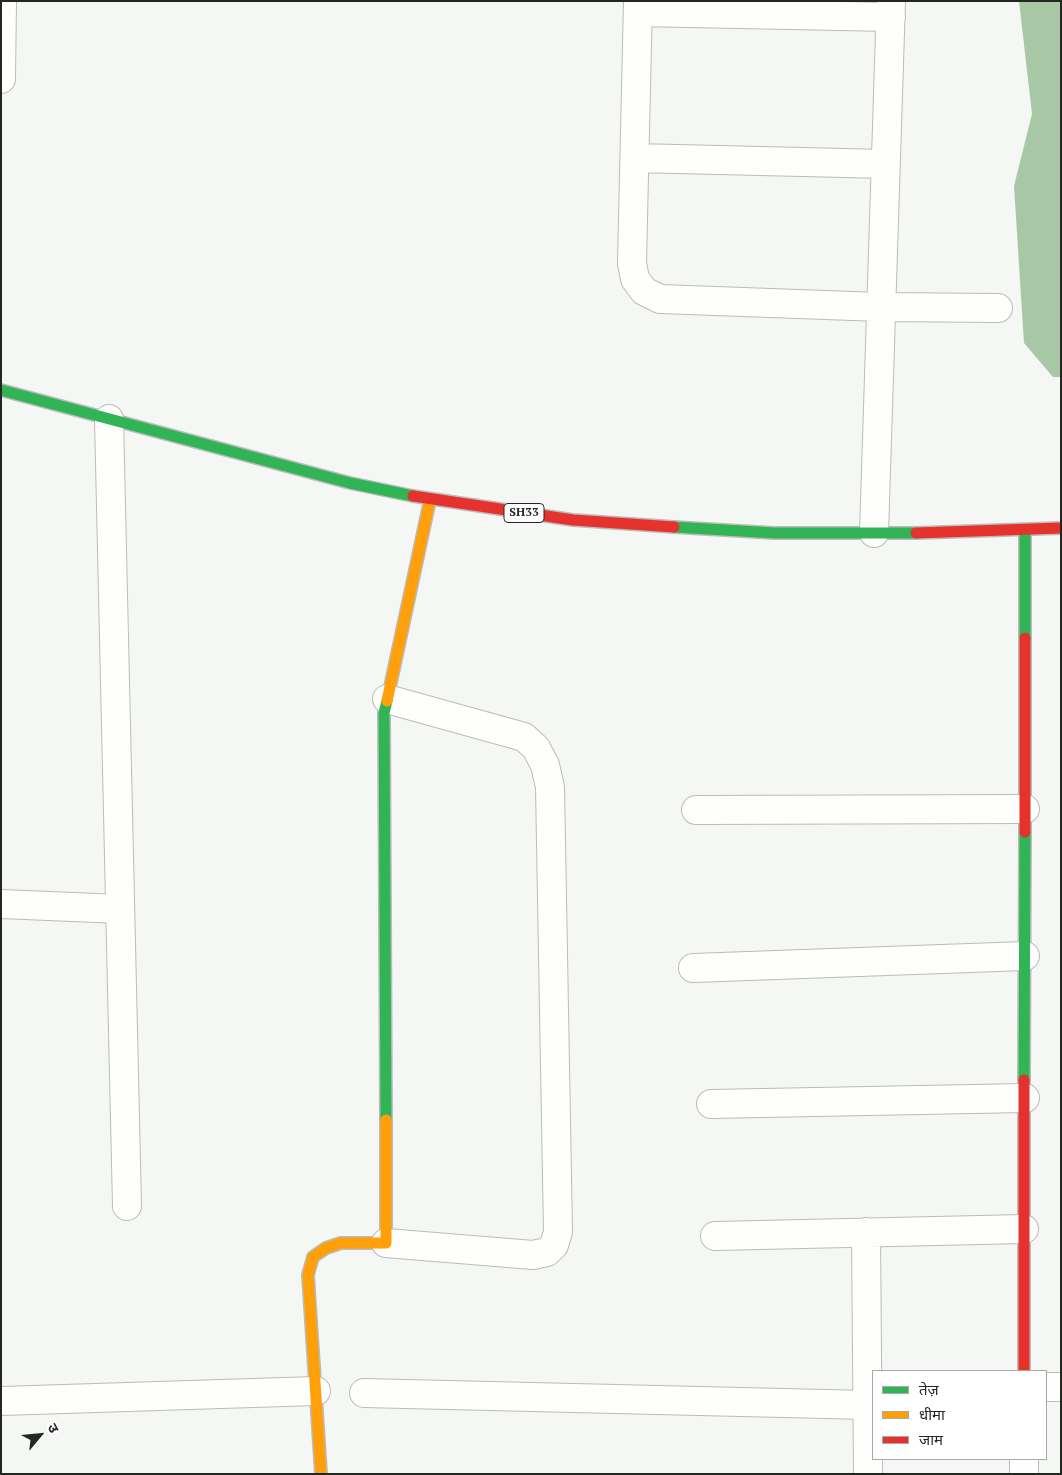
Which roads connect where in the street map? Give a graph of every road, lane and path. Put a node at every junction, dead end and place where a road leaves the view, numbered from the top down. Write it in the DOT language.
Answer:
graph roads {
  1 [pos="2,1"];
  2 [pos="638,7"];
  3 [pos="891,9"];
  4 [pos="1,79"];
  5 [pos="635,158"];
  6 [pos="886,164"];
  7 [pos="881,307"];
  8 [pos="998,308"];
  9 [pos="1,390"];
  10 [pos="109,419"];
  11 [pos="430,500"];
  12 [pos="1061,528"];
  13 [pos="1025,530"];
  14 [pos="874,533"];
  15 [pos="387,699"];
  16 [pos="1025,809"];
  17 [pos="696,810"];
  18 [pos="1,904"];
  19 [pos="120,909"];
  20 [pos="1025,956"];
  21 [pos="693,968"];
  22 [pos="1025,1098"];
  23 [pos="711,1104"];
  24 [pos="127,1206"];
  25 [pos="1024,1229"];
  26 [pos="866,1232"];
  27 [pos="715,1236"];
  28 [pos="386,1243"];
  29 [pos="1024,1370"];
  30 [pos="1047,1387"];
  31 [pos="1061,1387"];
  32 [pos="316,1391"];
  33 [pos="364,1392"];
  34 [pos="1,1401"];
  35 [pos="867,1406"];
  36 [pos="1024,1460"];
  37 [pos="322,1474"];
  38 [pos="868,1474"];
  39 [pos="1024,1474"];
  1 -- 4 [label="street"];
  2 -- 3 [label="street"];
  2 -- 5 [label="street"];
  3 -- 6 [label="street"];
  5 -- 6 [label="street"];
  5 -- 7 [label="street"];
  6 -- 7 [label="street"];
  7 -- 8 [label="street"];
  7 -- 14 [label="street"];
  9 -- 10 [label="street, SH33"];
  10 -- 11 [label="street, SH33"];
  10 -- 19 [label="street"];
  11 -- 14 [label="street, SH33"];
  11 -- 15 [label="street"];
  12 -- 13 [label="street, SH33"];
  13 -- 14 [label="street, SH33"];
  13 -- 16 [label="street"];
  15 -- 28 [label="street"];
  15 -- 28 [label="street"];
  16 -- 17 [label="street"];
  16 -- 20 [label="street"];
  18 -- 19 [label="street"];
  19 -- 24 [label="street"];
  20 -- 21 [label="street"];
  20 -- 22 [label="street"];
  22 -- 23 [label="street"];
  22 -- 25 [label="street"];
  25 -- 26 [label="street"];
  25 -- 29 [label="street"];
  26 -- 27 [label="street"];
  26 -- 35 [label="street"];
  28 -- 32 [label="street"];
  30 -- 31 [label="street"];
  32 -- 34 [label="street"];
  32 -- 37 [label="street"];
  33 -- 35 [label="street"];
  35 -- 38 [label="street"];
  36 -- 39 [label="street"];
}
